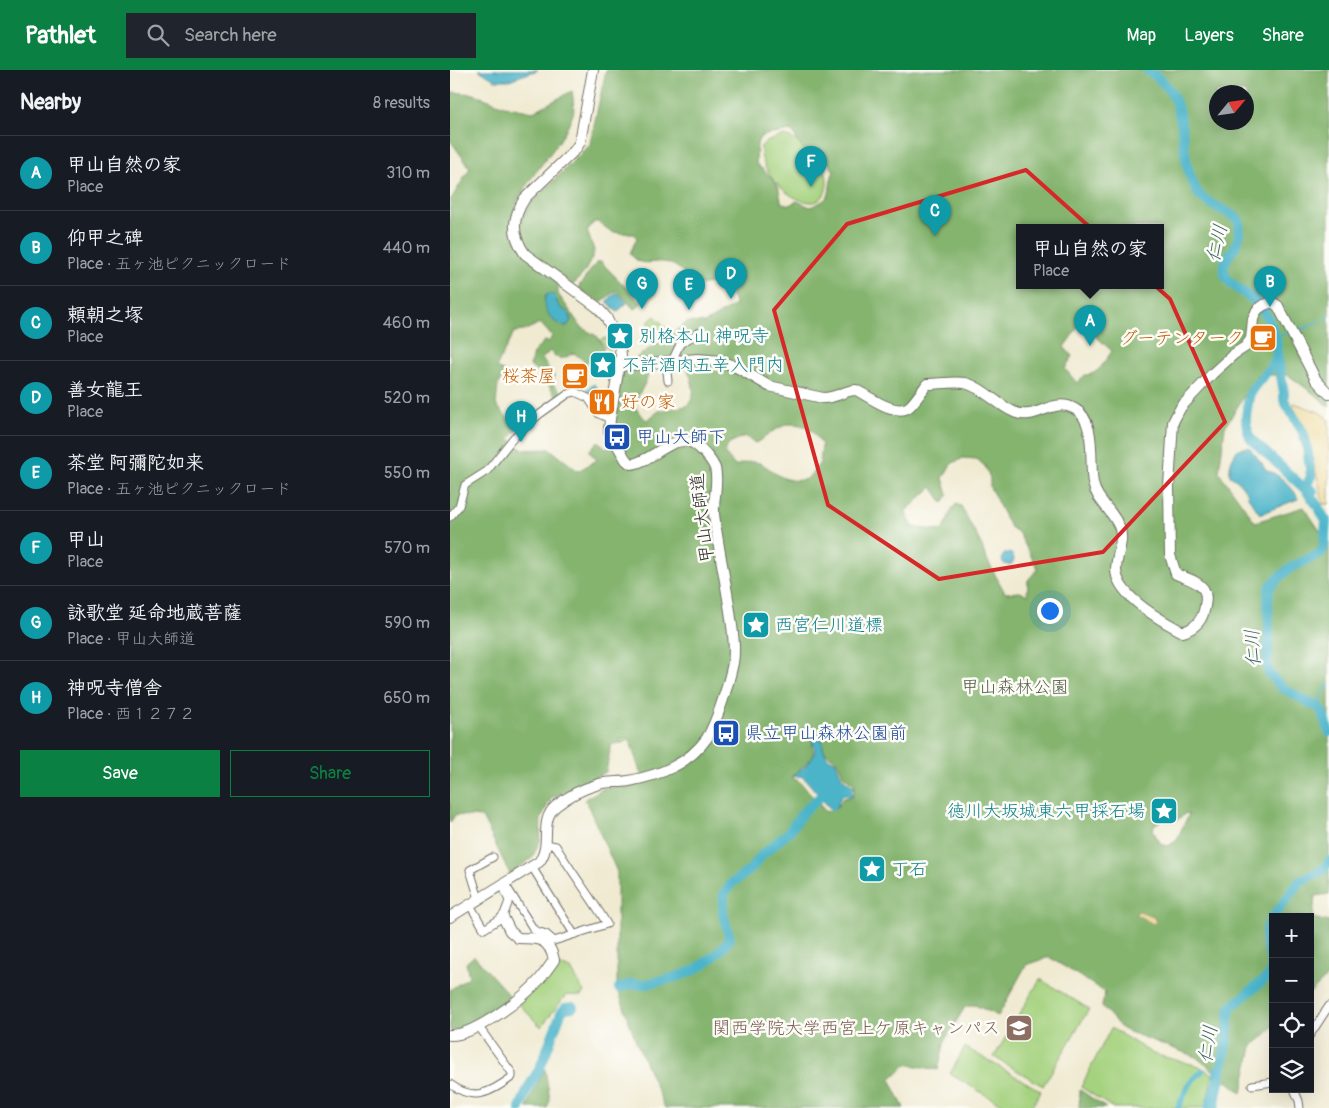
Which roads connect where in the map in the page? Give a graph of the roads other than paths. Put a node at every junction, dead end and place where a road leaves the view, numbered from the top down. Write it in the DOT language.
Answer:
graph roads {
  1 [pos="593,70"];
  2 [pos="700,332"];
  3 [pos="669,361"];
  4 [pos="620,366"];
  5 [pos="668,381"];
  6 [pos="1329,394"];
  7 [pos="610,420"];
  8 [pos="450,516"];
  9 [pos="546,844"];
  10 [pos="493,857"];
  11 [pos="532,867"];
  12 [pos="502,886"];
  13 [pos="475,902"];
  14 [pos="450,917"];
  15 [pos="503,917"];
  16 [pos="574,934"];
  17 [pos="1329,1006"];
  18 [pos="1327,1015"];
  19 [pos="479,1027"];
  20 [pos="1314,1030"];
  21 [pos="450,1035"];
  22 [pos="1269,1083"];
  23 [pos="450,1084"];
  24 [pos="1252,1085"];
  25 [pos="1296,1093"];
  26 [pos="1300,1108"];
  1 -- 4 [label="street, 甲山大師道"];
  2 -- 3 [label="street"];
  3 -- 4 [label="street"];
  3 -- 5 [label="street"];
  3 -- 6 [label="street"];
  4 -- 7 [label="street, 甲山大師道"];
  7 -- 8 [label="street"];
  7 -- 9 [label="street, 甲山大師道"];
  9 -- 11 [label="street, 甲山大師道"];
  9 -- 16 [label="street"];
  10 -- 13 [label="street"];
  11 -- 12 [label="street, 甲山大師道"];
  11 -- 16 [label="street"];
  12 -- 13 [label="street, 甲山大師道"];
  12 -- 15 [label="street"];
  12 -- 16 [label="street"];
  13 -- 14 [label="street, 甲山大師道"];
  13 -- 15 [label="street"];
  15 -- 19 [label="street"];
  17 -- 18 [label="street"];
  18 -- 20 [label="street"];
  19 -- 21 [label="street"];
  19 -- 23 [label="street"];
  22 -- 24 [label="street"];
  25 -- 26 [label="street"];
}
